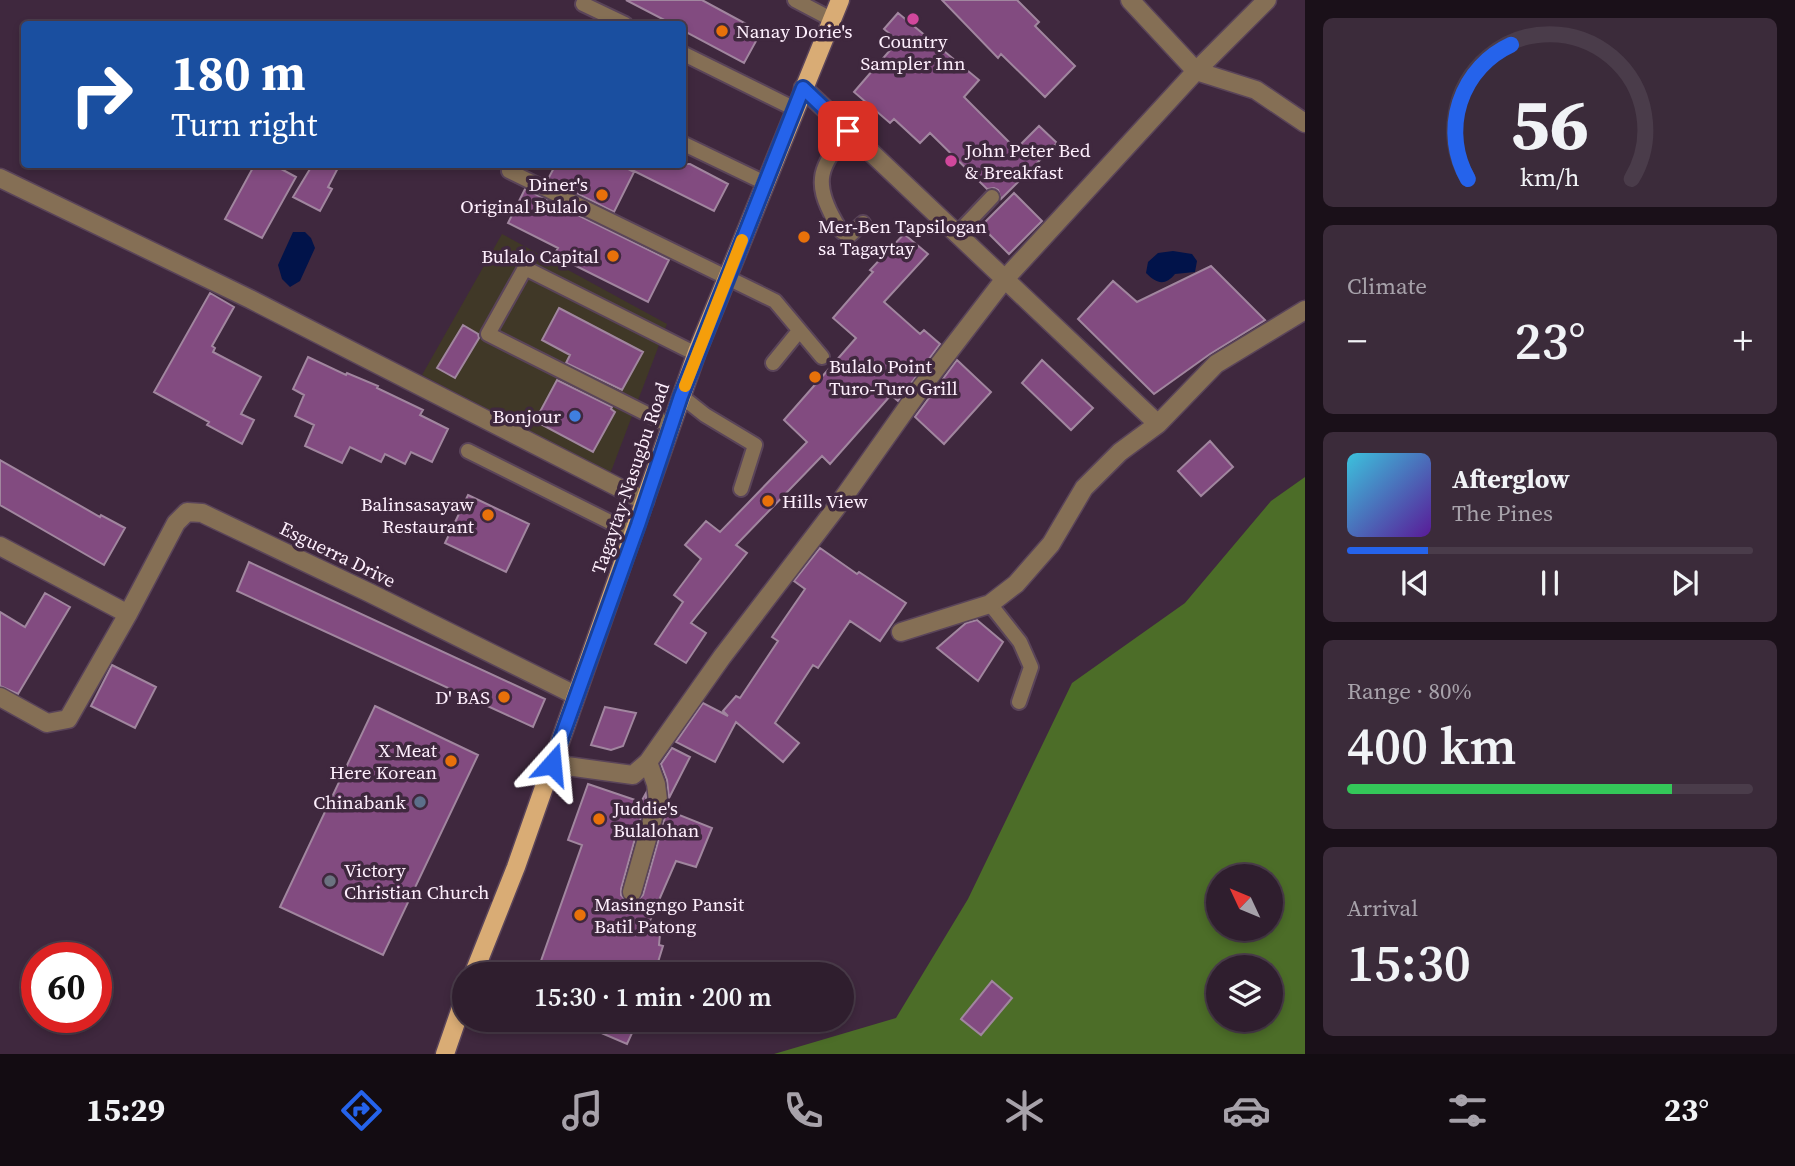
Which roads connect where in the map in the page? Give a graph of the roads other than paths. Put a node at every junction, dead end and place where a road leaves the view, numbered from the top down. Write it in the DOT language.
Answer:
graph roads {
  1 [pos="795,0"];
  2 [pos="839,0"];
  3 [pos="1130,0"];
  4 [pos="1267,0"];
  5 [pos="583,4"];
  6 [pos="831,19"];
  7 [pos="619,21"];
  8 [pos="686,55"];
  9 [pos="1196,71"];
  10 [pos="803,88"];
  11 [pos="795,109"];
  12 [pos="1305,123"];
  13 [pos="848,131"];
  14 [pos="686,145"];
  15 [pos="509,171"];
  16 [pos="0,178"];
  17 [pos="765,183"];
  18 [pos="992,197"];
  19 [pos="863,223"];
  20 [pos="956,234"];
  21 [pos="726,279"];
  22 [pos="1004,280"];
  23 [pos="1305,310"];
  24 [pos="799,331"];
  25 [pos="697,352"];
  26 [pos="822,357"];
  27 [pos="773,363"];
  28 [pos="681,396"];
  29 [pos="1158,424"];
  30 [pos="671,426"];
  31 [pos="468,451"];
  32 [pos="741,489"];
  33 [pos="645,501"];
  34 [pos="634,534"];
  35 [pos="0,546"];
  36 [pos="990,604"];
  37 [pos="128,614"];
  38 [pos="901,632"];
  39 [pos="575,695"];
  40 [pos="0,697"];
  41 [pos="1019,702"];
  42 [pos="648,762"];
  43 [pos="552,764"];
  44 [pos="632,892"];
  45 [pos="478,962"];
  46 [pos="453,1032"];
  47 [pos="445,1054"];
  1 -- 6 [label="lane"];
  2 -- 6 [label="main road, Tagaytay-Nasugbu Road"];
  3 -- 9 [label="street"];
  4 -- 9 [label="street"];
  5 -- 7 [label="lane"];
  6 -- 10 [label="main road, Tagaytay-Nasugbu Road"];
  8 -- 11 [label="lane"];
  9 -- 12 [label="street"];
  9 -- 22 [label="street"];
  10 -- 11 [label="main road, Tagaytay-Nasugbu Road"];
  10 -- 13 [label="street"];
  11 -- 17 [label="main road, Tagaytay-Nasugbu Road"];
  13 -- 19 [label="lane"];
  13 -- 20 [label="street"];
  14 -- 17 [label="lane"];
  15 -- 21 [label="lane"];
  16 -- 33 [label="street"];
  17 -- 21 [label="main road, Tagaytay-Nasugbu Road"];
  18 -- 20 [label="lane"];
  20 -- 22 [label="street"];
  21 -- 24 [label="lane"];
  21 -- 25 [label="main road, Tagaytay-Nasugbu Road"];
  22 -- 29 [label="street"];
  22 -- 42 [label="street"];
  23 -- 29 [label="street"];
  24 -- 26 [label="lane"];
  24 -- 27 [label="lane"];
  25 -- 28 [label="main road, Tagaytay-Nasugbu Road"];
  25 -- 30 [label="lane"];
  28 -- 30 [label="main road, Tagaytay-Nasugbu Road"];
  28 -- 32 [label="lane"];
  29 -- 36 [label="street"];
  30 -- 33 [label="main road, Tagaytay-Nasugbu Road"];
  31 -- 34 [label="lane"];
  33 -- 34 [label="main road, Tagaytay-Nasugbu Road"];
  34 -- 39 [label="main road, Tagaytay-Nasugbu Road"];
  35 -- 37 [label="street"];
  36 -- 38 [label="street"];
  36 -- 41 [label="lane"];
  37 -- 39 [label="street, Esguerra Drive"];
  37 -- 40 [label="street, Esguerra Drive"];
  39 -- 43 [label="main road, Tagaytay-Nasugbu Road"];
  42 -- 43 [label="street"];
  42 -- 44 [label="street"];
  43 -- 45 [label="main road, Tagaytay-Nasugbu Road"];
  46 -- 47 [label="main road"];
}
